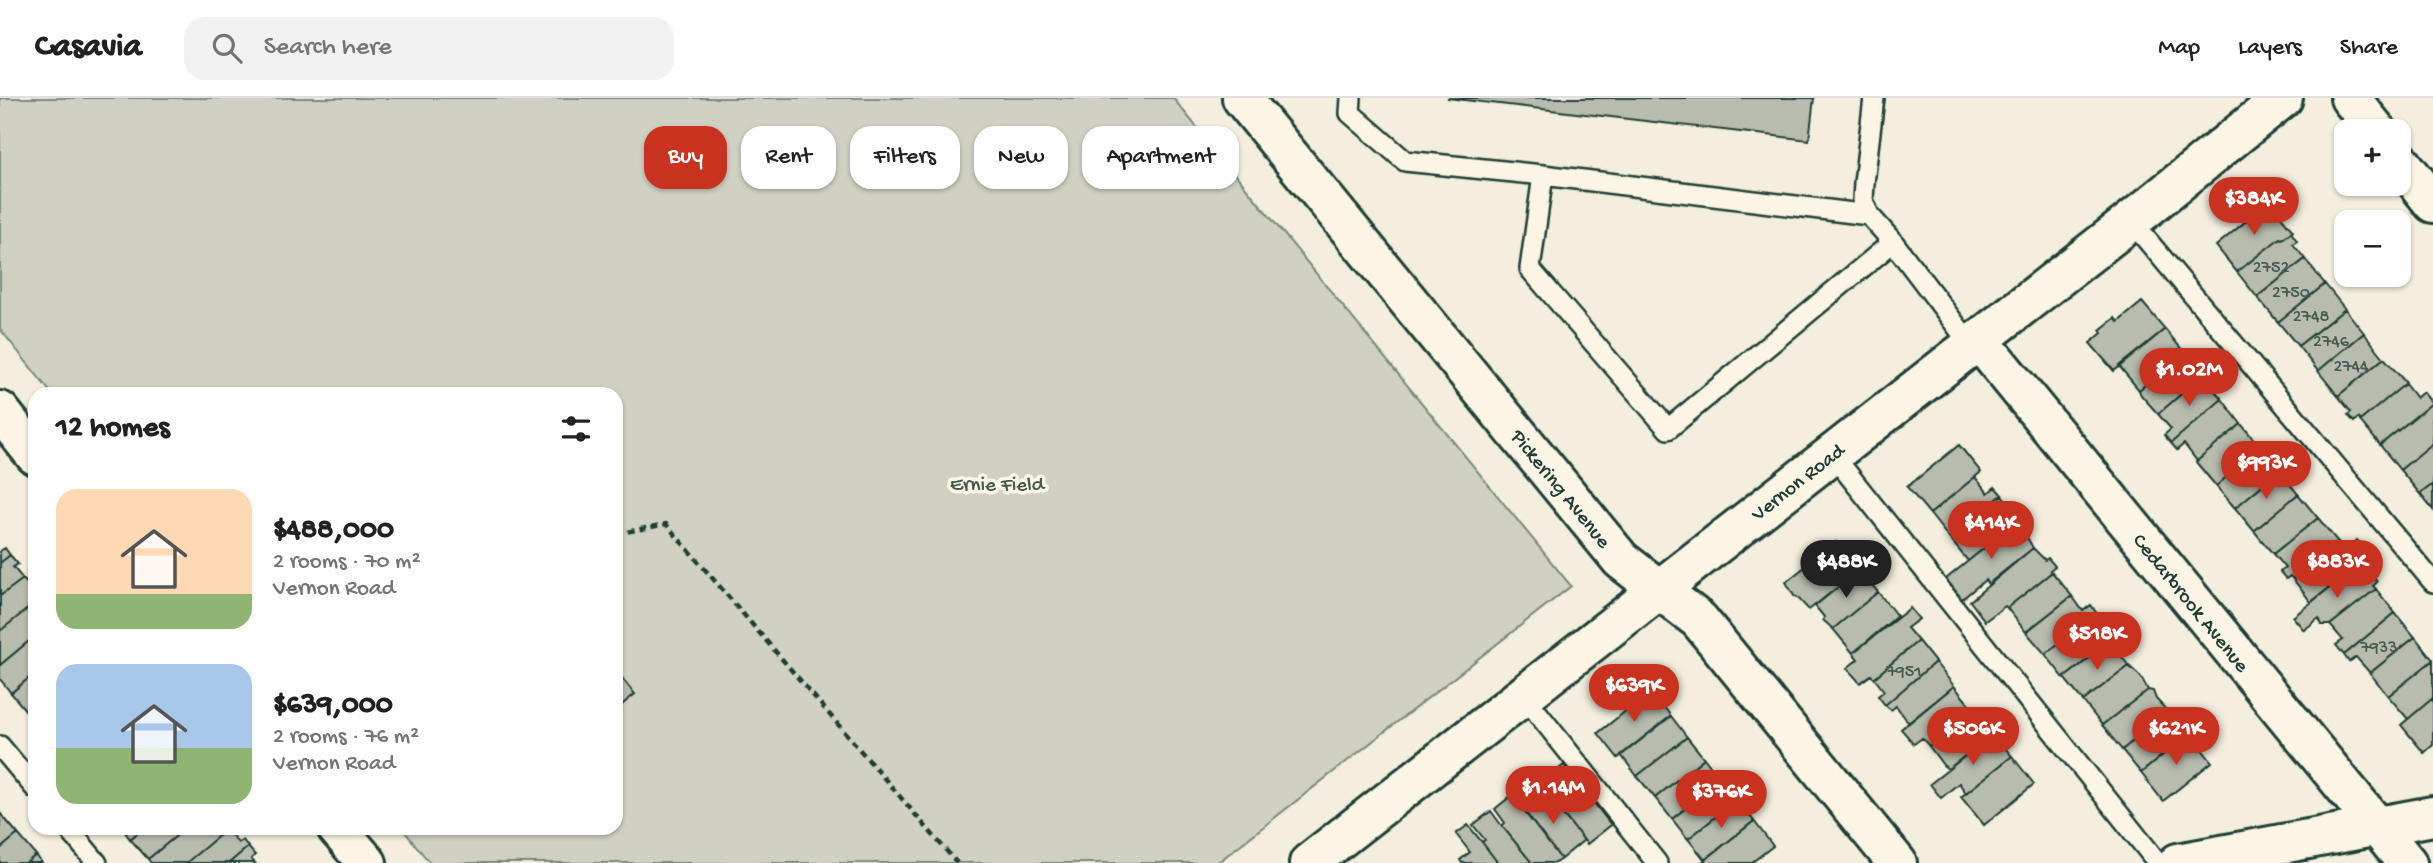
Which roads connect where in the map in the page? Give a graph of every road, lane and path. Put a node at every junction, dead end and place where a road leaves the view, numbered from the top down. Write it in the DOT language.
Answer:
graph roads {
  1 [pos="1242,98"];
  2 [pos="1351,98"];
  3 [pos="1874,98"];
  4 [pos="2283,98"];
  5 [pos="2351,98"];
  6 [pos="2367,119"];
  7 [pos="1544,175"];
  8 [pos="2411,175"];
  9 [pos="2433,203"];
  10 [pos="1869,215"];
  11 [pos="2132,221"];
  12 [pos="1893,242"];
  13 [pos="1974,342"];
  14 [pos="0,411"];
  15 [pos="28,446"];
  16 [pos="1832,454"];
  17 [pos="623,533"];
  18 [pos="2433,582"];
  19 [pos="1658,589"];
  20 [pos="1524,695"];
  21 [pos="0,746"];
  22 [pos="28,780"];
  23 [pos="2433,816"];
  24 [pos="2376,827"];
  25 [pos="74,835"];
  26 [pos="343,835"];
  27 [pos="97,863"];
  28 [pos="367,863"];
  29 [pos="957,863"];
  30 [pos="1309,863"];
  31 [pos="1657,863"];
  32 [pos="1896,863"];
  33 [pos="2158,863"];
  34 [pos="2178,863"];
  35 [pos="2407,863"];
  1 -- 19 [label="street, Pickering Avenue"];
  2 -- 7 [label="lane"];
  3 -- 10 [label="lane"];
  4 -- 11 [label="street, Vernon Road"];
  5 -- 6 [label="street"];
  7 -- 10 [label="lane"];
  7 -- 12 [label="lane"];
  8 -- 9 [label="street"];
  10 -- 12 [label="lane"];
  11 -- 13 [label="street, Vernon Road"];
  11 -- 18 [label="lane"];
  12 -- 13 [label="lane"];
  13 -- 16 [label="street, Vernon Road"];
  13 -- 24 [label="street, Cedarbrook Avenue"];
  14 -- 15 [label="street"];
  16 -- 19 [label="street, Vernon Road"];
  16 -- 33 [label="lane"];
  17 -- 29 [label="path"];
  19 -- 20 [label="street, Vernon Road"];
  19 -- 32 [label="street, Pickering Avenue"];
  20 -- 30 [label="street, Vernon Road"];
  20 -- 31 [label="lane"];
  21 -- 22 [label="lane"];
  23 -- 24 [label="street"];
  24 -- 34 [label="street"];
  24 -- 35 [label="street, Cedarbrook Avenue"];
  25 -- 27 [label="lane"];
  26 -- 28 [label="street"];
}
